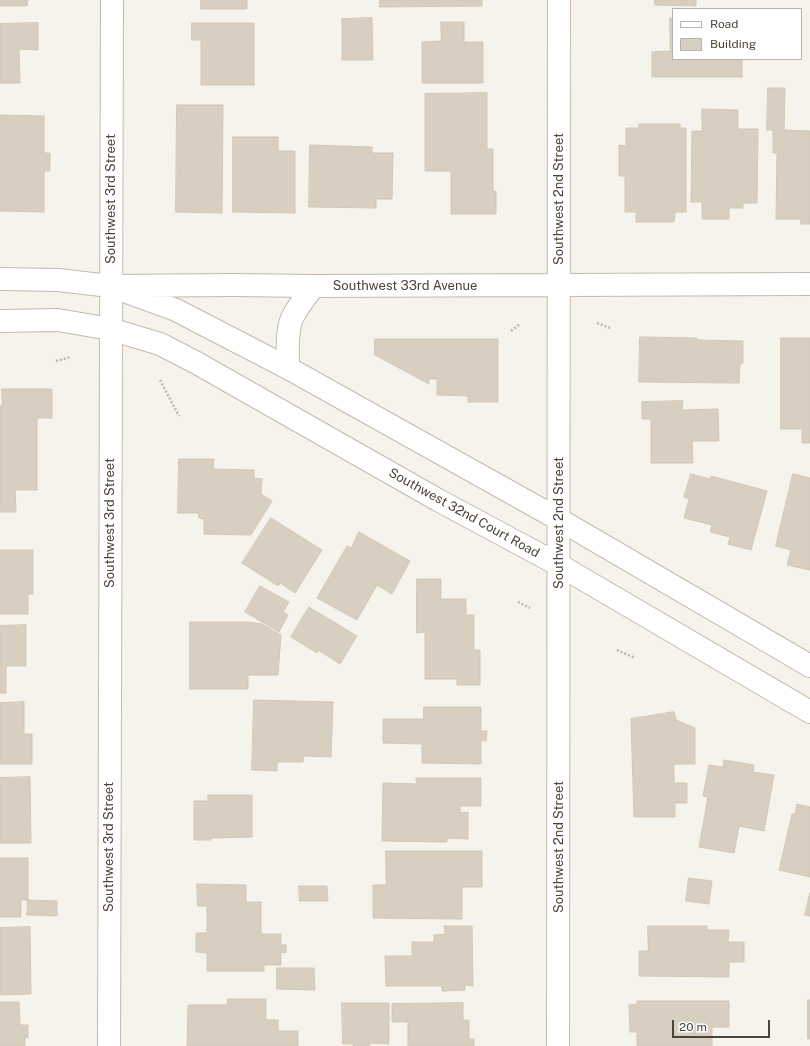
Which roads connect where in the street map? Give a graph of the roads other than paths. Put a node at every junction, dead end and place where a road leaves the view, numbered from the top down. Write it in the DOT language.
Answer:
graph roads {
  1 [pos="112,0"];
  2 [pos="559,0"];
  3 [pos="0,280"];
  4 [pos="810,284"];
  5 [pos="110,286"];
  6 [pos="314,286"];
  7 [pos="559,286"];
  8 [pos="0,321"];
  9 [pos="110,329"];
  10 [pos="288,368"];
  11 [pos="560,520"];
  12 [pos="559,565"];
  13 [pos="810,666"];
  14 [pos="810,712"];
  15 [pos="109,1046"];
  16 [pos="558,1046"];
  1 -- 5 [label="street, Southwest 3rd Street"];
  2 -- 7 [label="street, Southwest 2nd Street"];
  3 -- 5 [label="street, Southwest 33rd Avenue"];
  4 -- 7 [label="street, Southwest 33rd Avenue"];
  5 -- 6 [label="street, Southwest 33rd Avenue"];
  5 -- 9 [label="street, Southwest 3rd Street"];
  5 -- 10 [label="street"];
  6 -- 7 [label="street, Southwest 33rd Avenue"];
  6 -- 10 [label="street"];
  7 -- 11 [label="street, Southwest 2nd Street"];
  8 -- 9 [label="street"];
  9 -- 12 [label="street, Southwest 32nd Court Road"];
  9 -- 15 [label="street, Southwest 3rd Street"];
  10 -- 11 [label="street"];
  11 -- 12 [label="street, Southwest 2nd Street"];
  11 -- 13 [label="street"];
  12 -- 14 [label="street, Southwest 32nd Court Road"];
  12 -- 16 [label="street, Southwest 2nd Street"];
}
